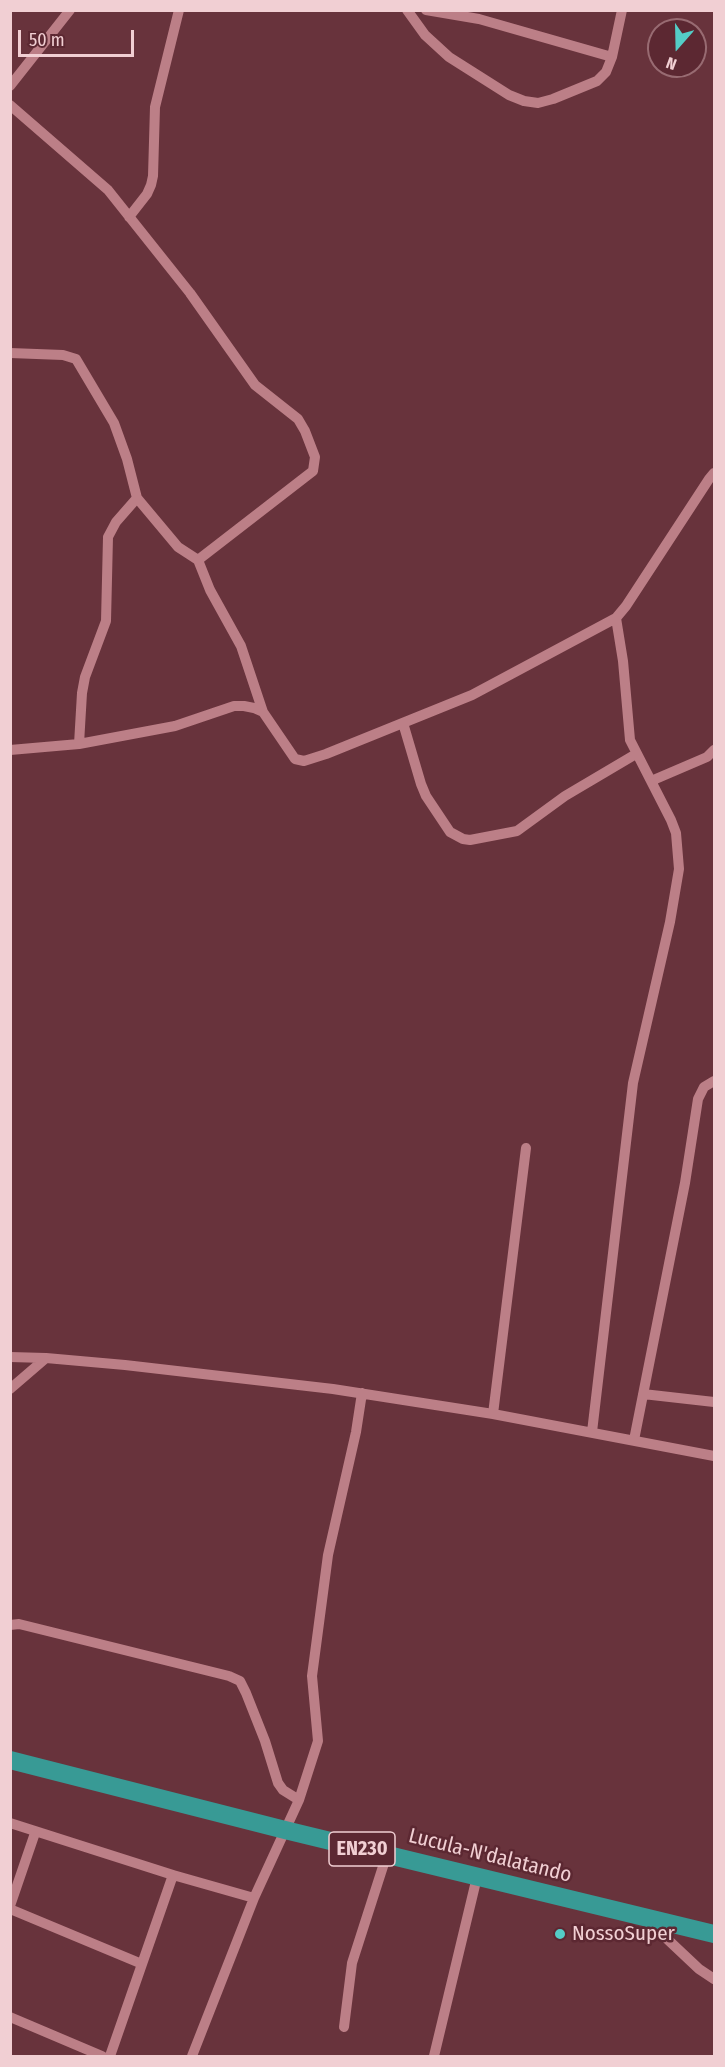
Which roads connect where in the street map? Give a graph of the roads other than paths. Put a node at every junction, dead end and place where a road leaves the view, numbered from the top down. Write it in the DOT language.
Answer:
graph roads {
  1 [pos="70,10"];
  2 [pos="180,10"];
  3 [pos="407,10"];
  4 [pos="426,10"];
  5 [pos="622,10"];
  6 [pos="612,57"];
  7 [pos="12,82"];
  8 [pos="10,105"];
  9 [pos="129,217"];
  10 [pos="10,353"];
  11 [pos="714,473"];
  12 [pos="136,498"];
  13 [pos="198,560"];
  14 [pos="616,618"];
  15 [pos="263,712"];
  16 [pos="403,723"];
  17 [pos="79,744"];
  18 [pos="10,750"];
  19 [pos="714,750"];
  20 [pos="636,754"];
  21 [pos="651,782"];
  22 [pos="714,1081"];
  23 [pos="526,1148"];
  24 [pos="10,1357"];
  25 [pos="46,1358"];
  26 [pos="10,1389"];
  27 [pos="362,1393"];
  28 [pos="643,1394"];
  29 [pos="714,1402"];
  30 [pos="493,1414"];
  31 [pos="592,1432"];
  32 [pos="634,1440"];
  33 [pos="714,1456"];
  34 [pos="10,1625"];
  35 [pos="10,1760"];
  36 [pos="299,1800"];
  37 [pos="10,1823"];
  38 [pos="285,1830"];
  39 [pos="34,1833"];
  40 [pos="387,1854"];
  41 [pos="173,1875"];
  42 [pos="477,1877"];
  43 [pos="254,1898"];
  44 [pos="10,1908"];
  45 [pos="644,1917"];
  46 [pos="714,1934"];
  47 [pos="142,1964"];
  48 [pos="714,1979"];
  49 [pos="10,2017"];
  50 [pos="344,2026"];
  51 [pos="102,2056"];
  52 [pos="110,2056"];
  53 [pos="192,2056"];
  54 [pos="434,2056"];
  1 -- 7 [label="street"];
  2 -- 9 [label="street"];
  3 -- 6 [label="street"];
  4 -- 6 [label="street"];
  5 -- 6 [label="street"];
  8 -- 9 [label="street"];
  9 -- 13 [label="street"];
  10 -- 12 [label="street"];
  11 -- 14 [label="street"];
  12 -- 13 [label="street"];
  12 -- 17 [label="street"];
  13 -- 15 [label="street"];
  14 -- 16 [label="street"];
  14 -- 20 [label="street"];
  15 -- 16 [label="street"];
  15 -- 17 [label="street"];
  16 -- 20 [label="street"];
  17 -- 18 [label="street"];
  19 -- 21 [label="street"];
  20 -- 21 [label="street"];
  21 -- 31 [label="street"];
  22 -- 28 [label="street"];
  23 -- 30 [label="street"];
  24 -- 25 [label="street"];
  25 -- 26 [label="street"];
  25 -- 27 [label="street"];
  27 -- 30 [label="street"];
  27 -- 36 [label="street"];
  28 -- 29 [label="street"];
  28 -- 32 [label="street"];
  30 -- 31 [label="street"];
  31 -- 32 [label="street"];
  32 -- 33 [label="street"];
  34 -- 36 [label="street"];
  35 -- 38 [label="highway, Lucula-N'dalatando / EN230"];
  36 -- 38 [label="street"];
  37 -- 39 [label="street"];
  38 -- 40 [label="highway, Lucula-N'dalatando / EN230"];
  38 -- 43 [label="street"];
  39 -- 41 [label="street"];
  39 -- 44 [label="street"];
  40 -- 42 [label="highway, Lucula-N'dalatando / EN230"];
  40 -- 50 [label="street"];
  41 -- 43 [label="street"];
  41 -- 47 [label="street"];
  42 -- 45 [label="highway, Lucula-N'dalatando / EN230"];
  42 -- 54 [label="street"];
  43 -- 53 [label="street"];
  44 -- 47 [label="street"];
  45 -- 46 [label="highway, Lucula-N'dalatando / EN230"];
  45 -- 48 [label="street"];
  47 -- 52 [label="street"];
  49 -- 51 [label="street"];
}
